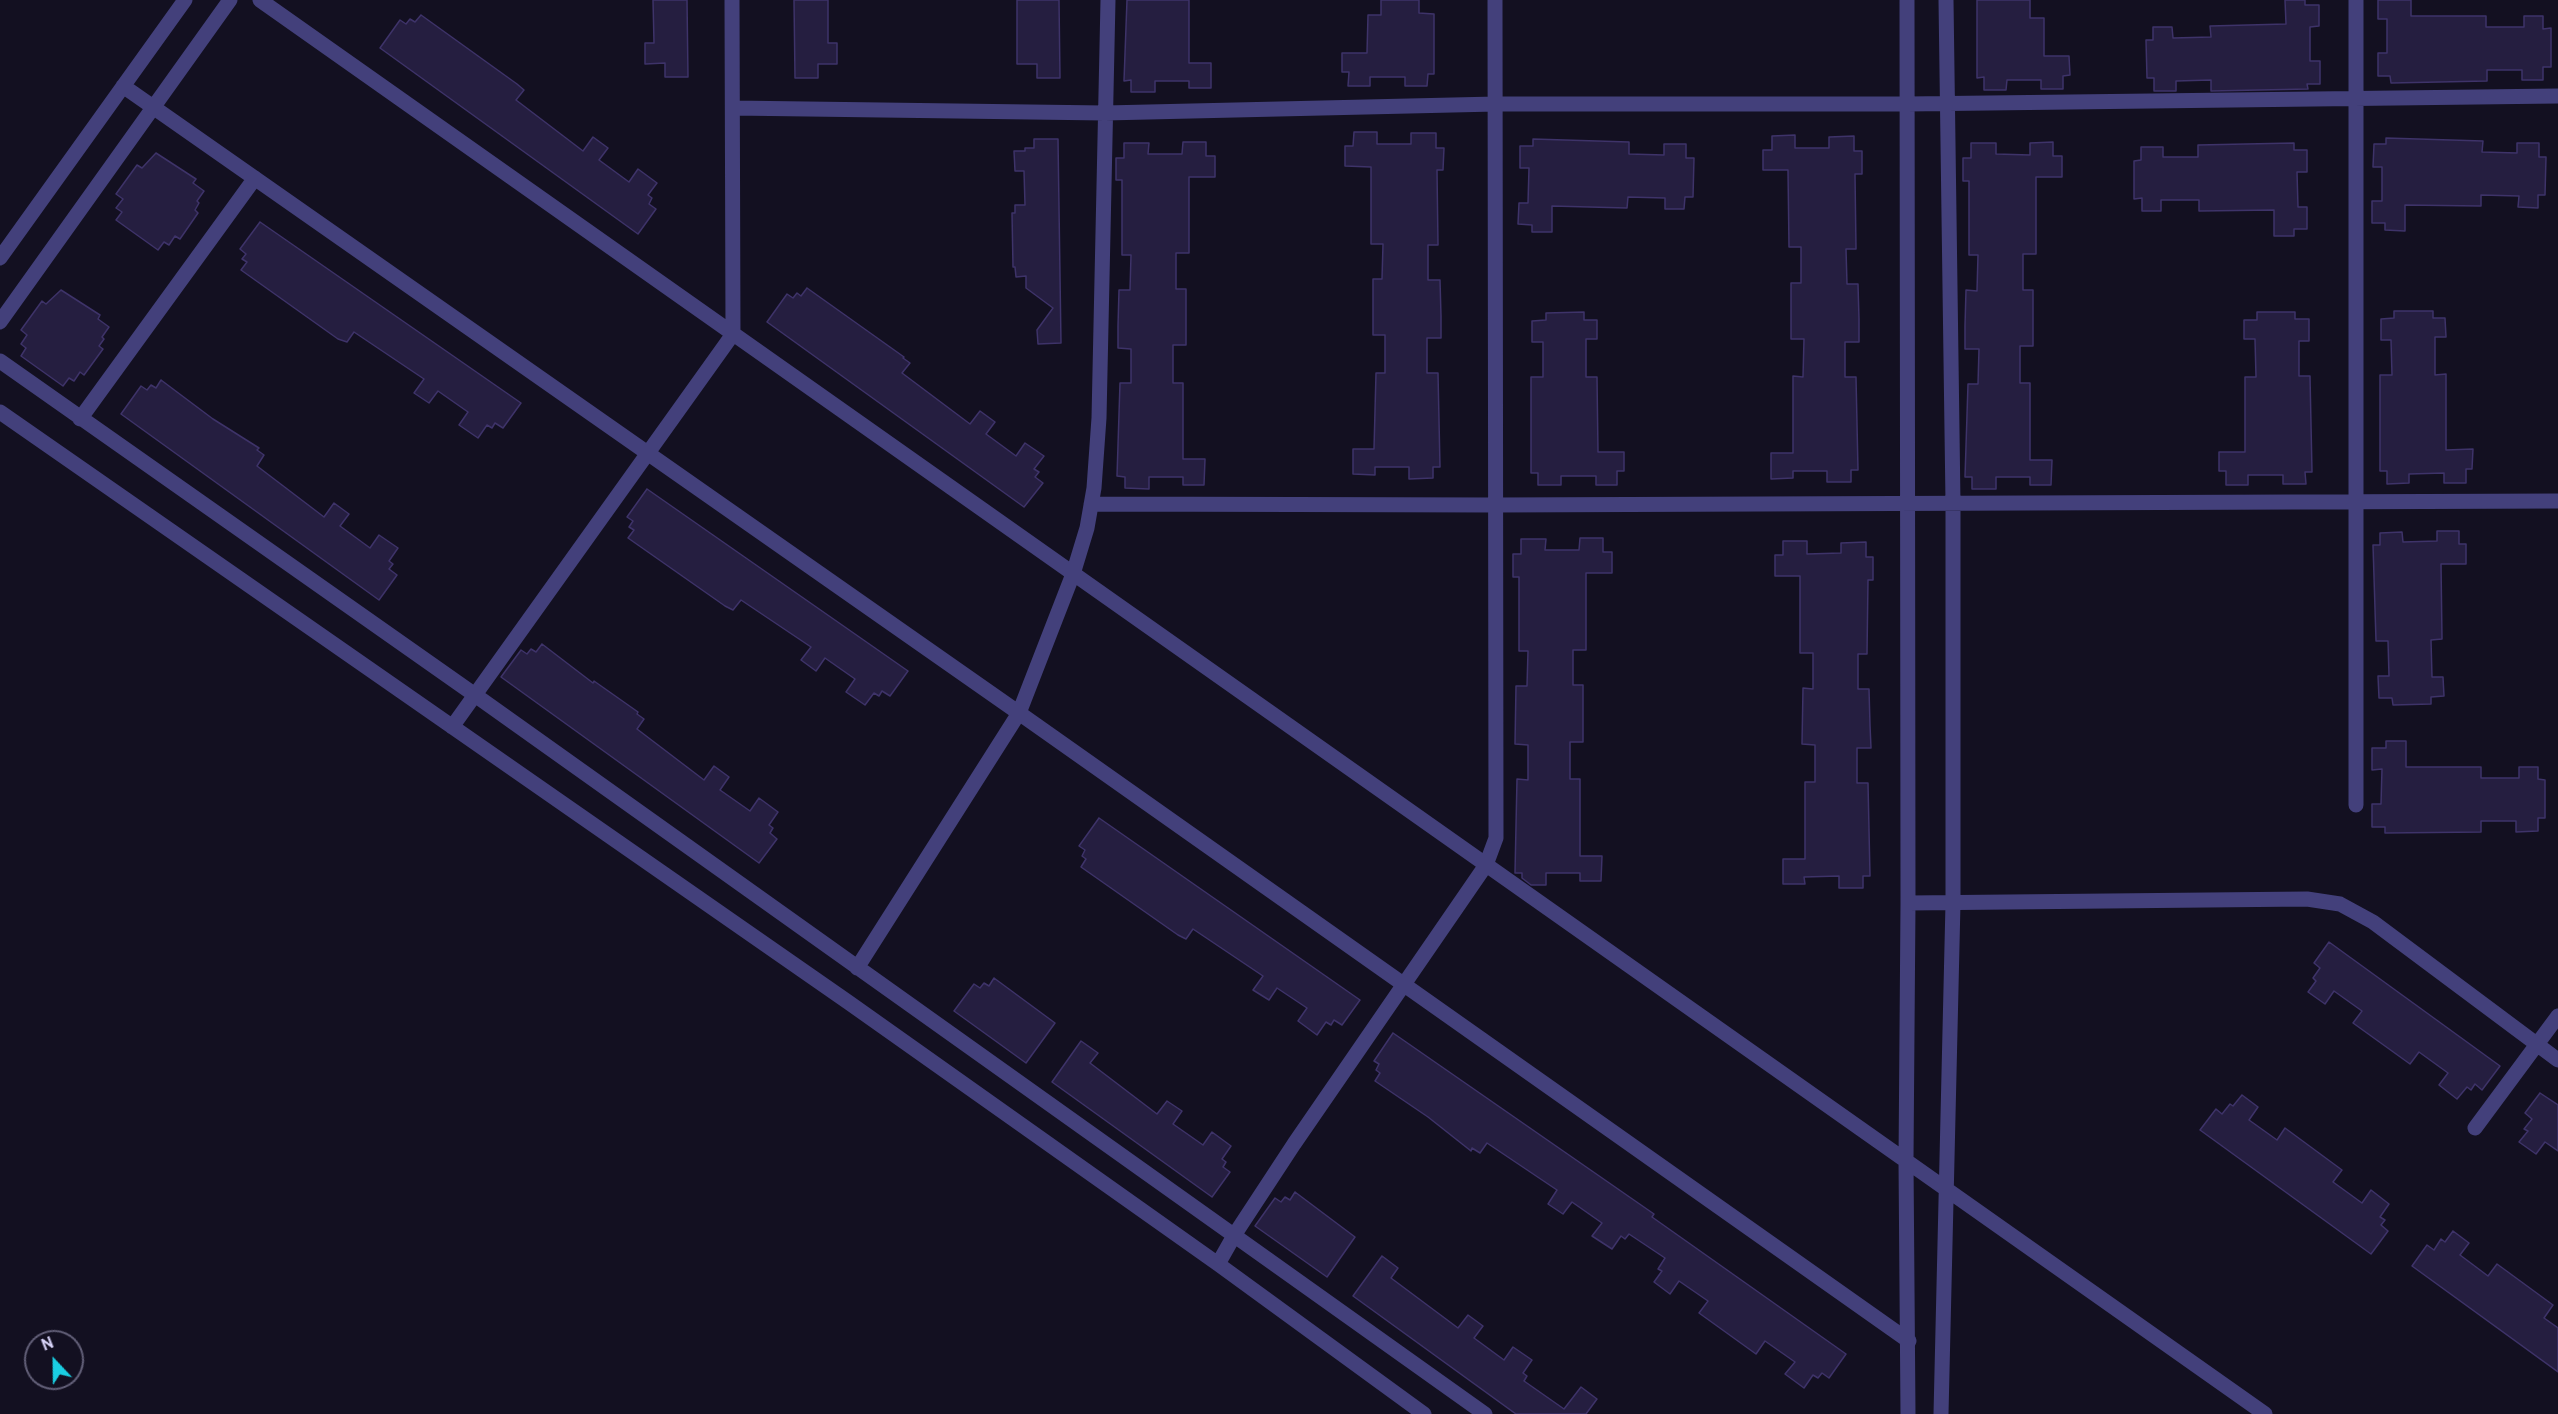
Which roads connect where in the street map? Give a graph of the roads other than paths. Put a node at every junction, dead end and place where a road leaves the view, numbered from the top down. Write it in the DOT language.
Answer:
graph roads {
  1 [pos="185,0"];
  2 [pos="230,0"];
  3 [pos="260,0"];
  4 [pos="732,0"];
  5 [pos="1108,0"];
  6 [pos="1496,0"];
  7 [pos="1907,0"];
  8 [pos="1946,0"];
  9 [pos="2356,0"];
  10 [pos="123,86"];
  11 [pos="2558,96"];
  12 [pos="2356,100"];
  13 [pos="1496,104"];
  14 [pos="1907,104"];
  15 [pos="1948,104"];
  16 [pos="154,107"];
  17 [pos="733,108"];
  18 [pos="1105,113"];
  19 [pos="255,178"];
  20 [pos="0,258"];
  21 [pos="0,322"];
  22 [pos="733,334"];
  23 [pos="0,361"];
  24 [pos="0,412"];
  25 [pos="80,419"];
  26 [pos="648,454"];
  27 [pos="2356,501"];
  28 [pos="2558,501"];
  29 [pos="1953,502"];
  30 [pos="1908,503"];
  31 [pos="1091,504"];
  32 [pos="1496,505"];
  33 [pos="1073,574"];
  34 [pos="475,695"];
  35 [pos="1019,713"];
  36 [pos="452,727"];
  37 [pos="2356,805"];
  38 [pos="1486,865"];
  39 [pos="1908,903"];
  40 [pos="1953,903"];
  41 [pos="857,968"];
  42 [pos="1403,986"];
  43 [pos="2558,1016"];
  44 [pos="2538,1045"];
  45 [pos="2558,1060"];
  46 [pos="2475,1128"];
  47 [pos="1906,1161"];
  48 [pos="1948,1190"];
  49 [pos="1234,1234"];
  50 [pos="1218,1264"];
  51 [pos="1909,1341"];
  52 [pos="1424,1414"];
  53 [pos="1485,1414"];
  54 [pos="1908,1414"];
  55 [pos="1941,1414"];
  56 [pos="2265,1414"];
  1 -- 10 [label="street"];
  2 -- 16 [label="street"];
  3 -- 22 [label="street"];
  4 -- 17 [label="street"];
  5 -- 18 [label="street"];
  6 -- 13 [label="street"];
  7 -- 14 [label="street"];
  8 -- 15 [label="street"];
  9 -- 12 [label="street"];
  10 -- 16 [label="street"];
  10 -- 20 [label="street"];
  11 -- 12 [label="street"];
  12 -- 15 [label="street"];
  12 -- 27 [label="street"];
  13 -- 14 [label="street"];
  13 -- 18 [label="street"];
  13 -- 32 [label="street"];
  14 -- 15 [label="street"];
  14 -- 30 [label="street"];
  15 -- 29 [label="street"];
  16 -- 19 [label="street"];
  16 -- 21 [label="street"];
  17 -- 18 [label="street"];
  17 -- 22 [label="street"];
  18 -- 31 [label="street"];
  19 -- 25 [label="street"];
  19 -- 26 [label="street"];
  22 -- 26 [label="street"];
  22 -- 33 [label="street"];
  23 -- 25 [label="street"];
  24 -- 36 [label="street"];
  25 -- 34 [label="street"];
  26 -- 34 [label="street"];
  26 -- 35 [label="street"];
  27 -- 28 [label="street"];
  27 -- 29 [label="street"];
  27 -- 37 [label="street"];
  29 -- 30 [label="street"];
  29 -- 40 [label="street"];
  30 -- 32 [label="street"];
  30 -- 39 [label="street"];
  31 -- 32 [label="street"];
  31 -- 33 [label="street"];
  32 -- 38 [label="street"];
  33 -- 35 [label="street"];
  33 -- 38 [label="street"];
  34 -- 36 [label="street"];
  34 -- 41 [label="street"];
  35 -- 41 [label="street"];
  35 -- 42 [label="street"];
  36 -- 50 [label="street"];
  38 -- 42 [label="street"];
  38 -- 47 [label="street"];
  39 -- 40 [label="street"];
  39 -- 47 [label="street"];
  40 -- 44 [label="street"];
  40 -- 48 [label="street"];
  41 -- 49 [label="street"];
  42 -- 49 [label="street"];
  42 -- 51 [label="street"];
  43 -- 44 [label="street"];
  44 -- 45 [label="street"];
  44 -- 46 [label="street"];
  47 -- 48 [label="street"];
  47 -- 51 [label="street"];
  48 -- 55 [label="street"];
  48 -- 56 [label="street"];
  49 -- 50 [label="street"];
  49 -- 53 [label="street"];
  50 -- 52 [label="street"];
  51 -- 54 [label="street"];
}
